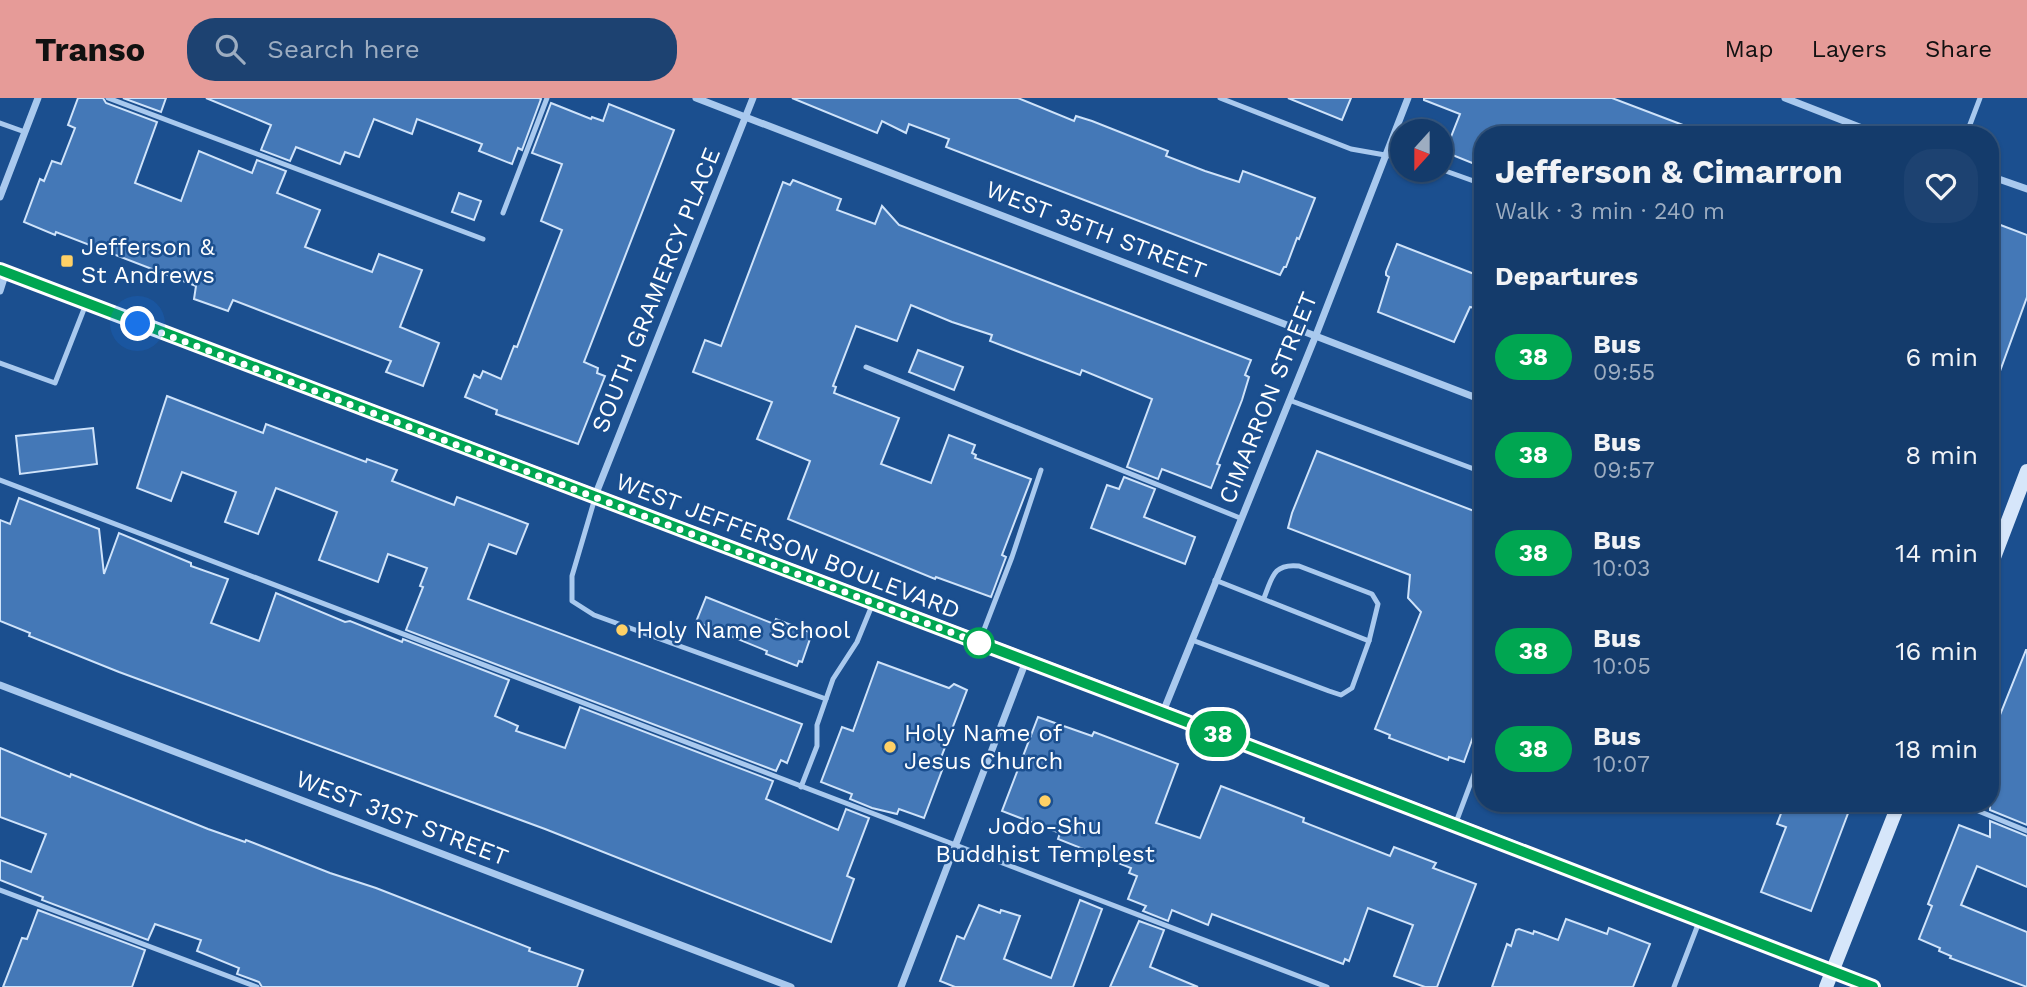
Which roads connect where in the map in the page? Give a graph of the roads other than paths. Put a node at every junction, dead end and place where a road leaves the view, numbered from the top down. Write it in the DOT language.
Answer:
graph roads {
  1 [pos="38,98"];
  2 [pos="108,98"];
  3 [pos="547,98"];
  4 [pos="696,98"];
  5 [pos="753,98"];
  6 [pos="1220,98"];
  7 [pos="1408,98"];
  8 [pos="1786,98"];
  9 [pos="1980,98"];
  10 [pos="746,118"];
  11 [pos="0,123"];
  12 [pos="1857,126"];
  13 [pos="1969,126"];
  14 [pos="25,132"];
  15 [pos="1385,155"];
  16 [pos="1390,156"];
  17 [pos="1453,174"];
  18 [pos="1999,179"];
  19 [pos="1474,181"];
  20 [pos="2027,189"];
  21 [pos="0,197"];
  22 [pos="503,213"];
  23 [pos="483,239"];
  24 [pos="3,271"];
  25 [pos="0,291"];
  26 [pos="86,304"];
  27 [pos="1316,335"];
  28 [pos="0,363"];
  29 [pos="866,367"];
  30 [pos="1474,397"];
  31 [pos="1289,400"];
  32 [pos="1474,469"];
  33 [pos="1041,470"];
  34 [pos="2027,471"];
  35 [pos="0,480"];
  36 [pos="595,497"];
  37 [pos="1240,518"];
  38 [pos="1999,544"];
  39 [pos="1215,580"];
  40 [pos="1264,598"];
  41 [pos="873,603"];
  42 [pos="1192,640"];
  43 [pos="1369,641"];
  44 [pos="979,643"];
  45 [pos="1027,661"];
  46 [pos="0,685"];
  47 [pos="826,699"];
  48 [pos="1163,712"];
  49 [pos="1474,774"];
  50 [pos="802,787"];
  51 [pos="1895,812"];
  52 [pos="1981,812"];
  53 [pos="1455,825"];
  54 [pos="2027,831"];
  55 [pos="956,846"];
  56 [pos="0,890"];
  57 [pos="1700,919"];
  58 [pos="1832,971"];
  59 [pos="257,987"];
  60 [pos="791,987"];
  61 [pos="901,987"];
  62 [pos="1327,987"];
  63 [pos="1674,987"];
  64 [pos="1826,987"];
  65 [pos="1873,987"];
  1 -- 14 [label="street"];
  2 -- 23 [label="lane"];
  3 -- 22 [label="lane"];
  4 -- 10 [label="street, WEST 35TH STREET"];
  5 -- 10 [label="street, SOUTH GRAMERCY PLACE"];
  6 -- 15 [label="lane"];
  7 -- 15 [label="street, CIMARRON STREET"];
  8 -- 12 [label="street"];
  9 -- 13 [label="lane"];
  10 -- 27 [label="street, WEST 35TH STREET"];
  10 -- 36 [label="street, SOUTH GRAMERCY PLACE"];
  11 -- 14 [label="lane"];
  14 -- 21 [label="street"];
  15 -- 16 [label="lane"];
  15 -- 27 [label="street, CIMARRON STREET"];
  17 -- 19 [label="lane"];
  18 -- 20 [label="street"];
  24 -- 25 [label="street"];
  24 -- 26 [label="main road, WEST JEFFERSON BOULEVARD"];
  26 -- 28 [label="lane"];
  26 -- 36 [label="main road, WEST JEFFERSON BOULEVARD"];
  27 -- 30 [label="street, WEST 35TH STREET"];
  27 -- 31 [label="street, CIMARRON STREET"];
  29 -- 37 [label="lane"];
  31 -- 32 [label="lane"];
  31 -- 37 [label="street, CIMARRON STREET"];
  33 -- 44 [label="lane"];
  34 -- 38 [label="main road"];
  35 -- 50 [label="lane"];
  36 -- 41 [label="main road, WEST JEFFERSON BOULEVARD"];
  36 -- 47 [label="lane"];
  37 -- 39 [label="street, CIMARRON STREET"];
  39 -- 40 [label="lane"];
  39 -- 42 [label="street, CIMARRON STREET"];
  40 -- 43 [label="lane"];
  40 -- 43 [label="lane"];
  41 -- 44 [label="main road, WEST JEFFERSON BOULEVARD"];
  41 -- 47 [label="lane"];
  42 -- 43 [label="lane"];
  42 -- 48 [label="street, CIMARRON STREET"];
  44 -- 45 [label="main road, WEST JEFFERSON BOULEVARD"];
  45 -- 48 [label="main road, WEST JEFFERSON BOULEVARD"];
  45 -- 55 [label="street"];
  46 -- 60 [label="street, WEST 31ST STREET"];
  47 -- 50 [label="lane"];
  48 -- 53 [label="main road, WEST JEFFERSON BOULEVARD"];
  49 -- 53 [label="lane"];
  50 -- 55 [label="lane"];
  51 -- 58 [label="main road"];
  52 -- 54 [label="lane"];
  53 -- 57 [label="main road, WEST JEFFERSON BOULEVARD"];
  55 -- 61 [label="street"];
  55 -- 62 [label="lane"];
  56 -- 59 [label="lane"];
  57 -- 58 [label="main road, WEST JEFFERSON BOULEVARD"];
  57 -- 63 [label="lane"];
  58 -- 64 [label="main road"];
  58 -- 65 [label="main road, WEST JEFFERSON BOULEVARD"];
}
